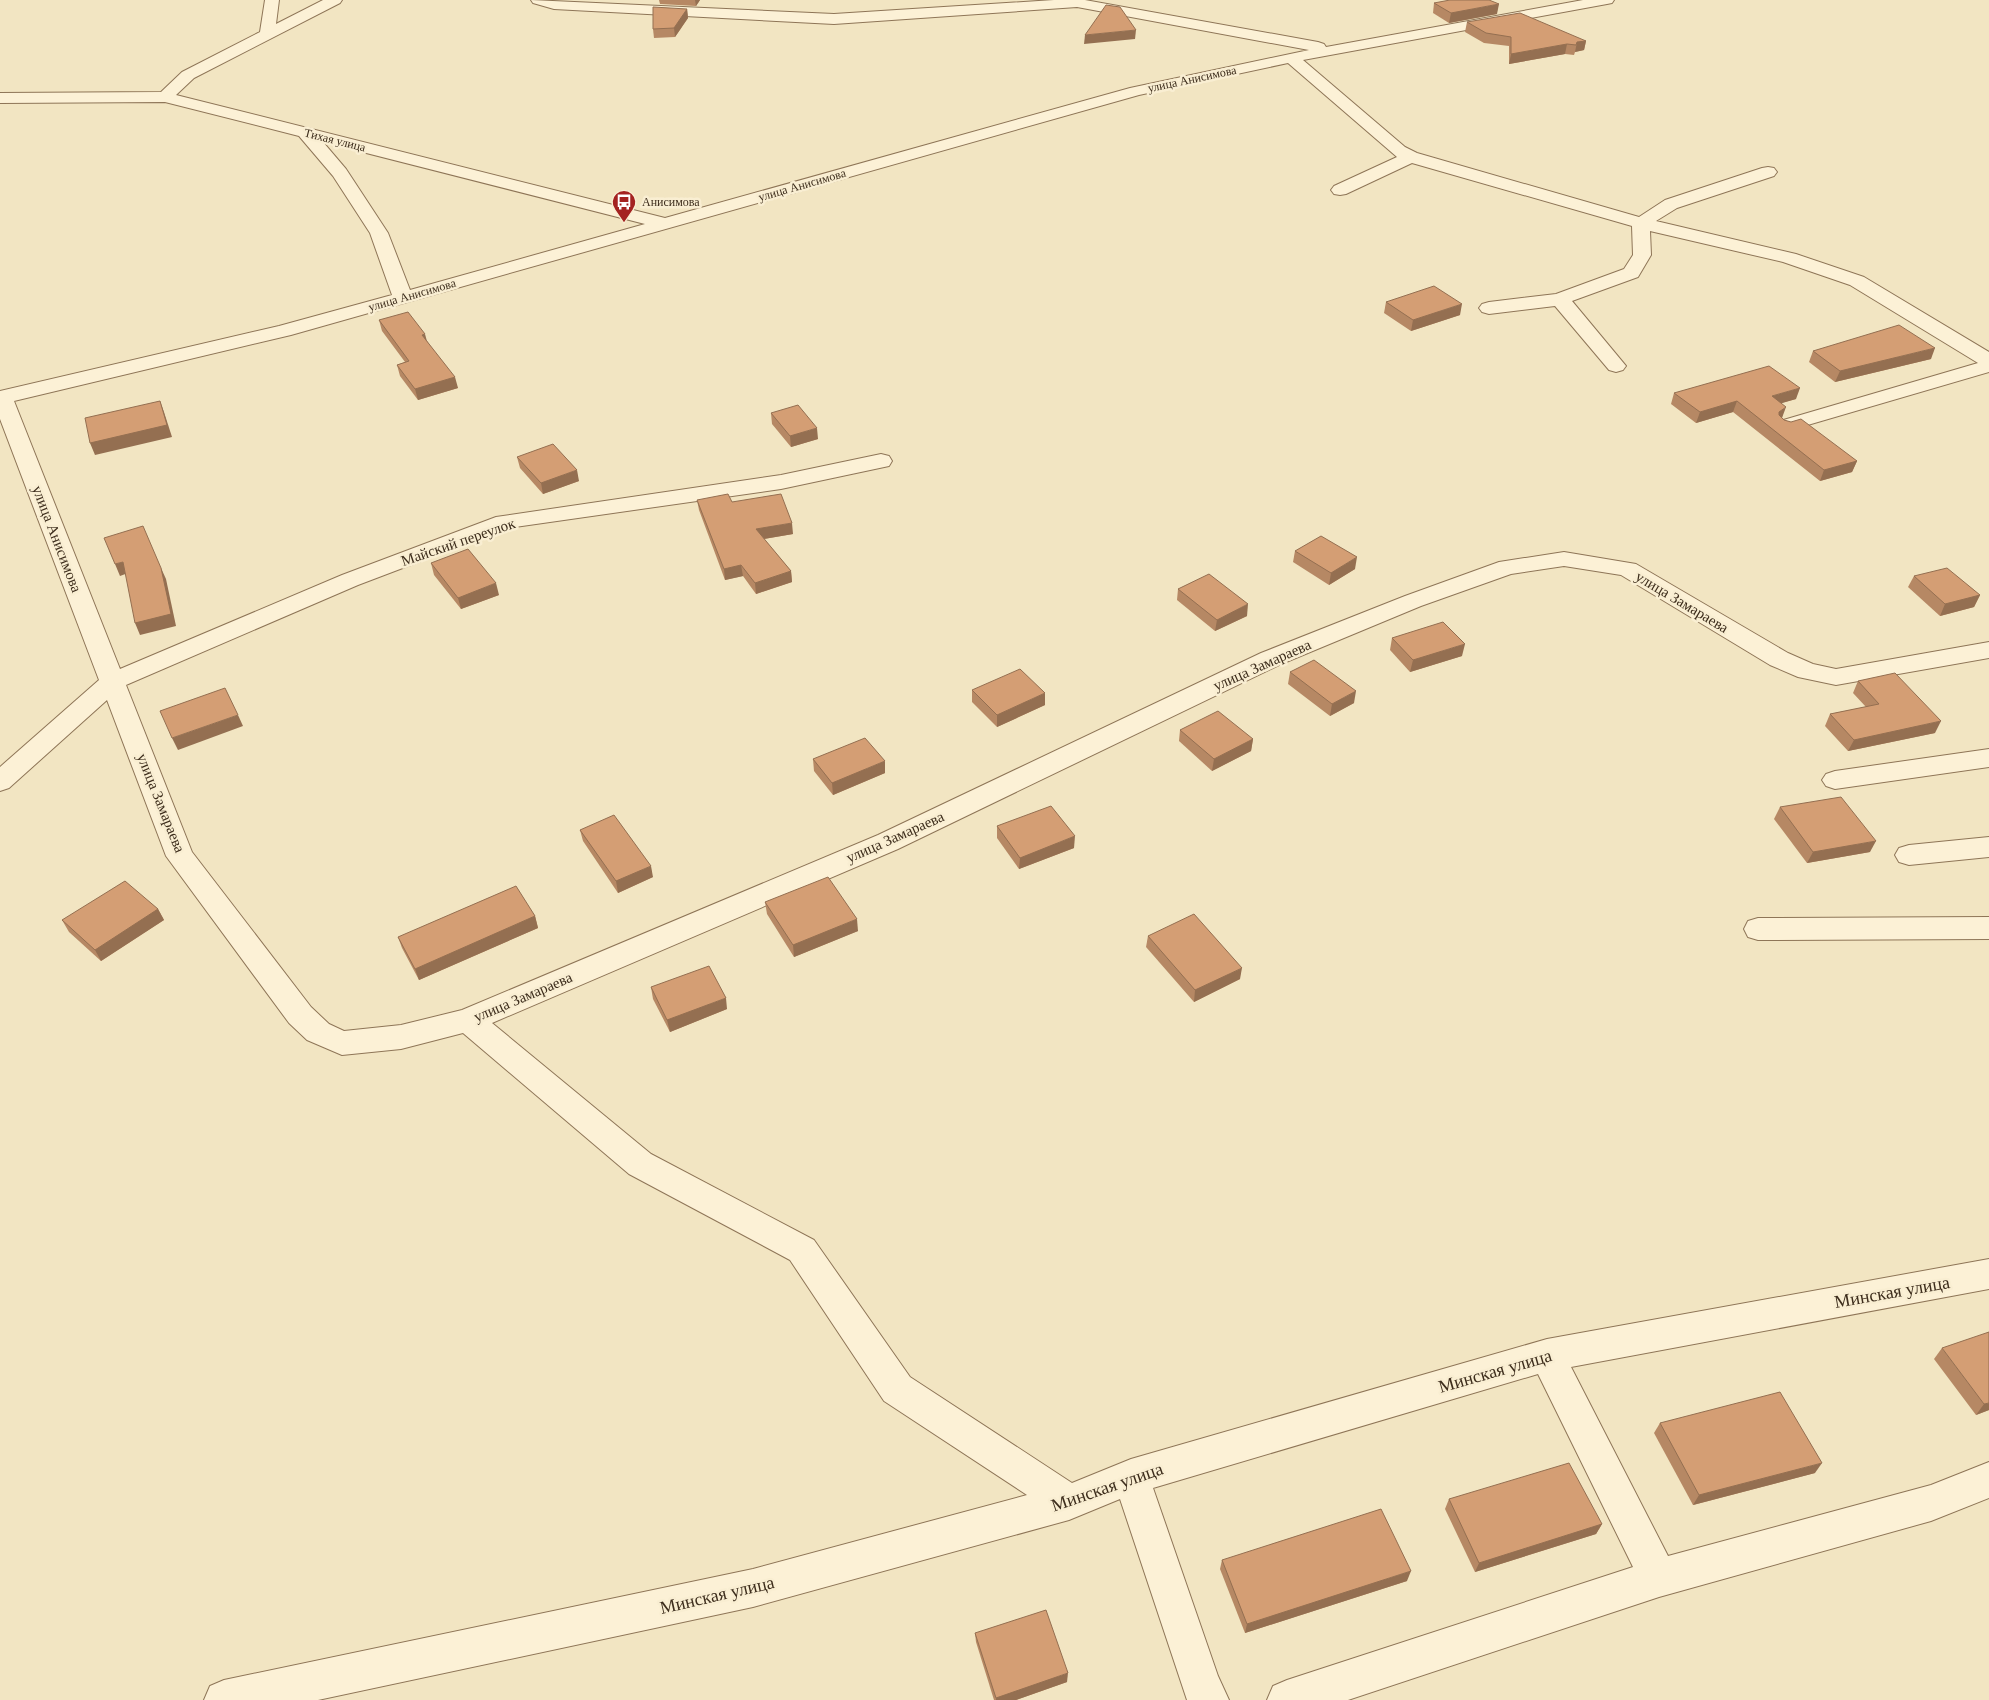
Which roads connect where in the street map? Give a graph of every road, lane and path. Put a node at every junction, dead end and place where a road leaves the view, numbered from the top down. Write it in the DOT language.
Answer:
graph roads {
  1 [pos="272,0"];
  2 [pos="335,0"];
  3 [pos="538,0"];
  4 [pos="1607,0"];
  5 [pos="1078,1"];
  6 [pos="267,35"];
  7 [pos="1335,50"];
  8 [pos="1291,58"];
  9 [pos="165,97"];
  10 [pos="0,98"];
  11 [pos="305,132"];
  12 [pos="1411,157"];
  13 [pos="1768,172"];
  14 [pos="1340,190"];
  15 [pos="1641,223"];
  16 [pos="665,224"];
  17 [pos="403,298"];
  18 [pos="1560,299"];
  19 [pos="1489,308"];
  20 [pos="1989,361"];
  21 [pos="1616,366"];
  22 [pos="1989,366"];
  23 [pos="1,397"];
  24 [pos="1788,425"];
  25 [pos="881,461"];
  26 [pos="1989,650"];
  27 [pos="113,681"];
  28 [pos="1989,758"];
  29 [pos="1835,780"];
  30 [pos="0,782"];
  31 [pos="1989,847"];
  32 [pos="1909,855"];
  33 [pos="1989,928"];
  34 [pos="1758,929"];
  35 [pos="468,1020"];
  36 [pos="1989,1274"];
  37 [pos="1546,1355"];
  38 [pos="1131,1477"];
  39 [pos="1989,1480"];
  40 [pos="1068,1502"];
  41 [pos="1659,1578"];
  42 [pos="224,1700"];
  43 [pos="1209,1700"];
  44 [pos="1287,1700"];
  1 -- 6 [label="street"];
  2 -- 6 [label="street"];
  3 -- 5 [label="street"];
  4 -- 7 [label="street, улица Анисимова"];
  5 -- 7 [label="street"];
  6 -- 9 [label="street"];
  7 -- 8 [label="street, улица Анисимова"];
  8 -- 12 [label="street"];
  8 -- 16 [label="street, улица Анисимова"];
  9 -- 10 [label="street, Тихая улица"];
  9 -- 11 [label="street, Тихая улица"];
  11 -- 16 [label="street, Тихая улица"];
  11 -- 17 [label="street"];
  12 -- 14 [label="street"];
  12 -- 15 [label="street"];
  13 -- 15 [label="street"];
  15 -- 18 [label="street"];
  15 -- 20 [label="street"];
  16 -- 17 [label="street, улица Анисимова"];
  17 -- 23 [label="street, улица Анисимова"];
  18 -- 19 [label="street"];
  18 -- 21 [label="street"];
  22 -- 24 [label="street"];
  23 -- 27 [label="street, улица Анисимова"];
  25 -- 27 [label="street, Майский переулок"];
  26 -- 35 [label="street, улица Замараева"];
  27 -- 30 [label="street"];
  27 -- 35 [label="street, улица Замараева"];
  28 -- 29 [label="street"];
  31 -- 32 [label="street"];
  33 -- 34 [label="street"];
  35 -- 40 [label="street"];
  36 -- 37 [label="street, Минская улица"];
  37 -- 38 [label="street, Минская улица"];
  37 -- 41 [label="street"];
  38 -- 40 [label="street, Минская улица"];
  38 -- 43 [label="street"];
  39 -- 41 [label="street"];
  40 -- 42 [label="street, Минская улица"];
  41 -- 44 [label="street"];
}
